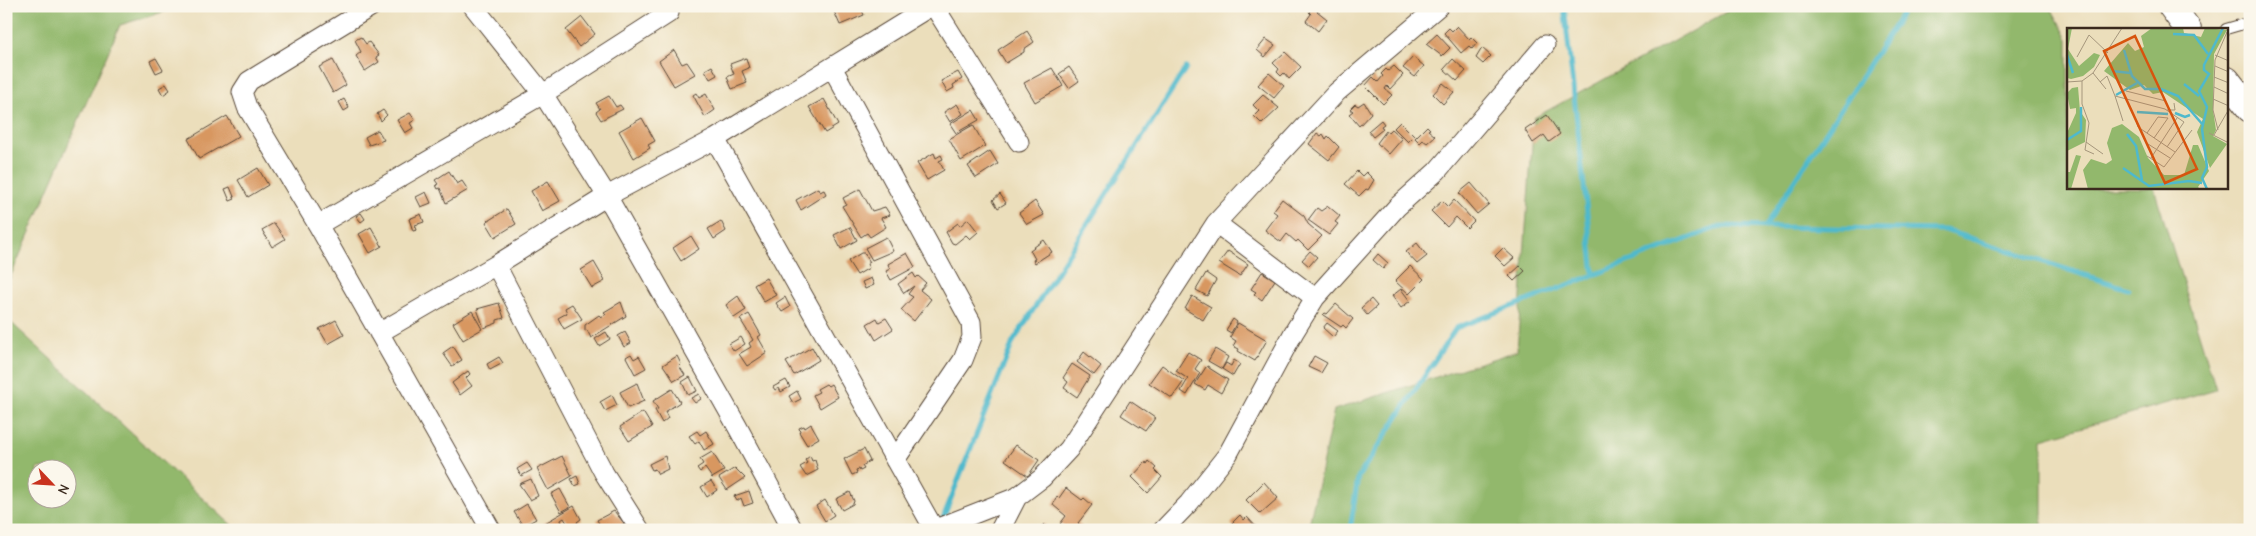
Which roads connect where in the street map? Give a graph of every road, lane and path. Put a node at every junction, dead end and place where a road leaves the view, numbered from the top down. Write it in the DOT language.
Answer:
graph roads {
  1 [pos="372,6"];
  2 [pos="473,6"];
  3 [pos="932,6"];
  4 [pos="1439,6"];
  5 [pos="2171,6"];
  6 [pos="669,14"];
  7 [pos="2250,22"];
  8 [pos="2187,28"];
  9 [pos="2228,28"];
  10 [pos="1545,45"];
  11 [pos="832,67"];
  12 [pos="2228,81"];
  13 [pos="543,94"];
  14 [pos="2250,110"];
  15 [pos="715,139"];
  16 [pos="1019,142"];
  17 [pos="607,196"];
  18 [pos="1216,224"];
  19 [pos="318,225"];
  20 [pos="496,265"];
  21 [pos="1315,298"];
  22 [pos="379,333"];
  23 [pos="895,460"];
  24 [pos="1017,497"];
  25 [pos="491,530"];
  26 [pos="640,530"];
  27 [pos="793,530"];
  28 [pos="934,530"];
  29 [pos="1000,530"];
  30 [pos="1163,530"];
  1 -- 19 [label="street"];
  2 -- 13 [label="street"];
  3 -- 11 [label="street"];
  3 -- 16 [label="street"];
  4 -- 18 [label="street"];
  5 -- 8 [label="main road"];
  6 -- 13 [label="street"];
  7 -- 9 [label="lane"];
  10 -- 21 [label="street"];
  11 -- 15 [label="street"];
  11 -- 23 [label="street"];
  12 -- 14 [label="main road"];
  13 -- 17 [label="street"];
  13 -- 19 [label="street"];
  15 -- 17 [label="street"];
  15 -- 23 [label="street"];
  17 -- 20 [label="street"];
  17 -- 27 [label="street"];
  18 -- 21 [label="street"];
  18 -- 24 [label="street"];
  19 -- 22 [label="street"];
  20 -- 22 [label="street"];
  20 -- 26 [label="street"];
  21 -- 30 [label="street"];
  22 -- 25 [label="street"];
  23 -- 28 [label="street"];
  24 -- 28 [label="street"];
  24 -- 29 [label="street"];
}
